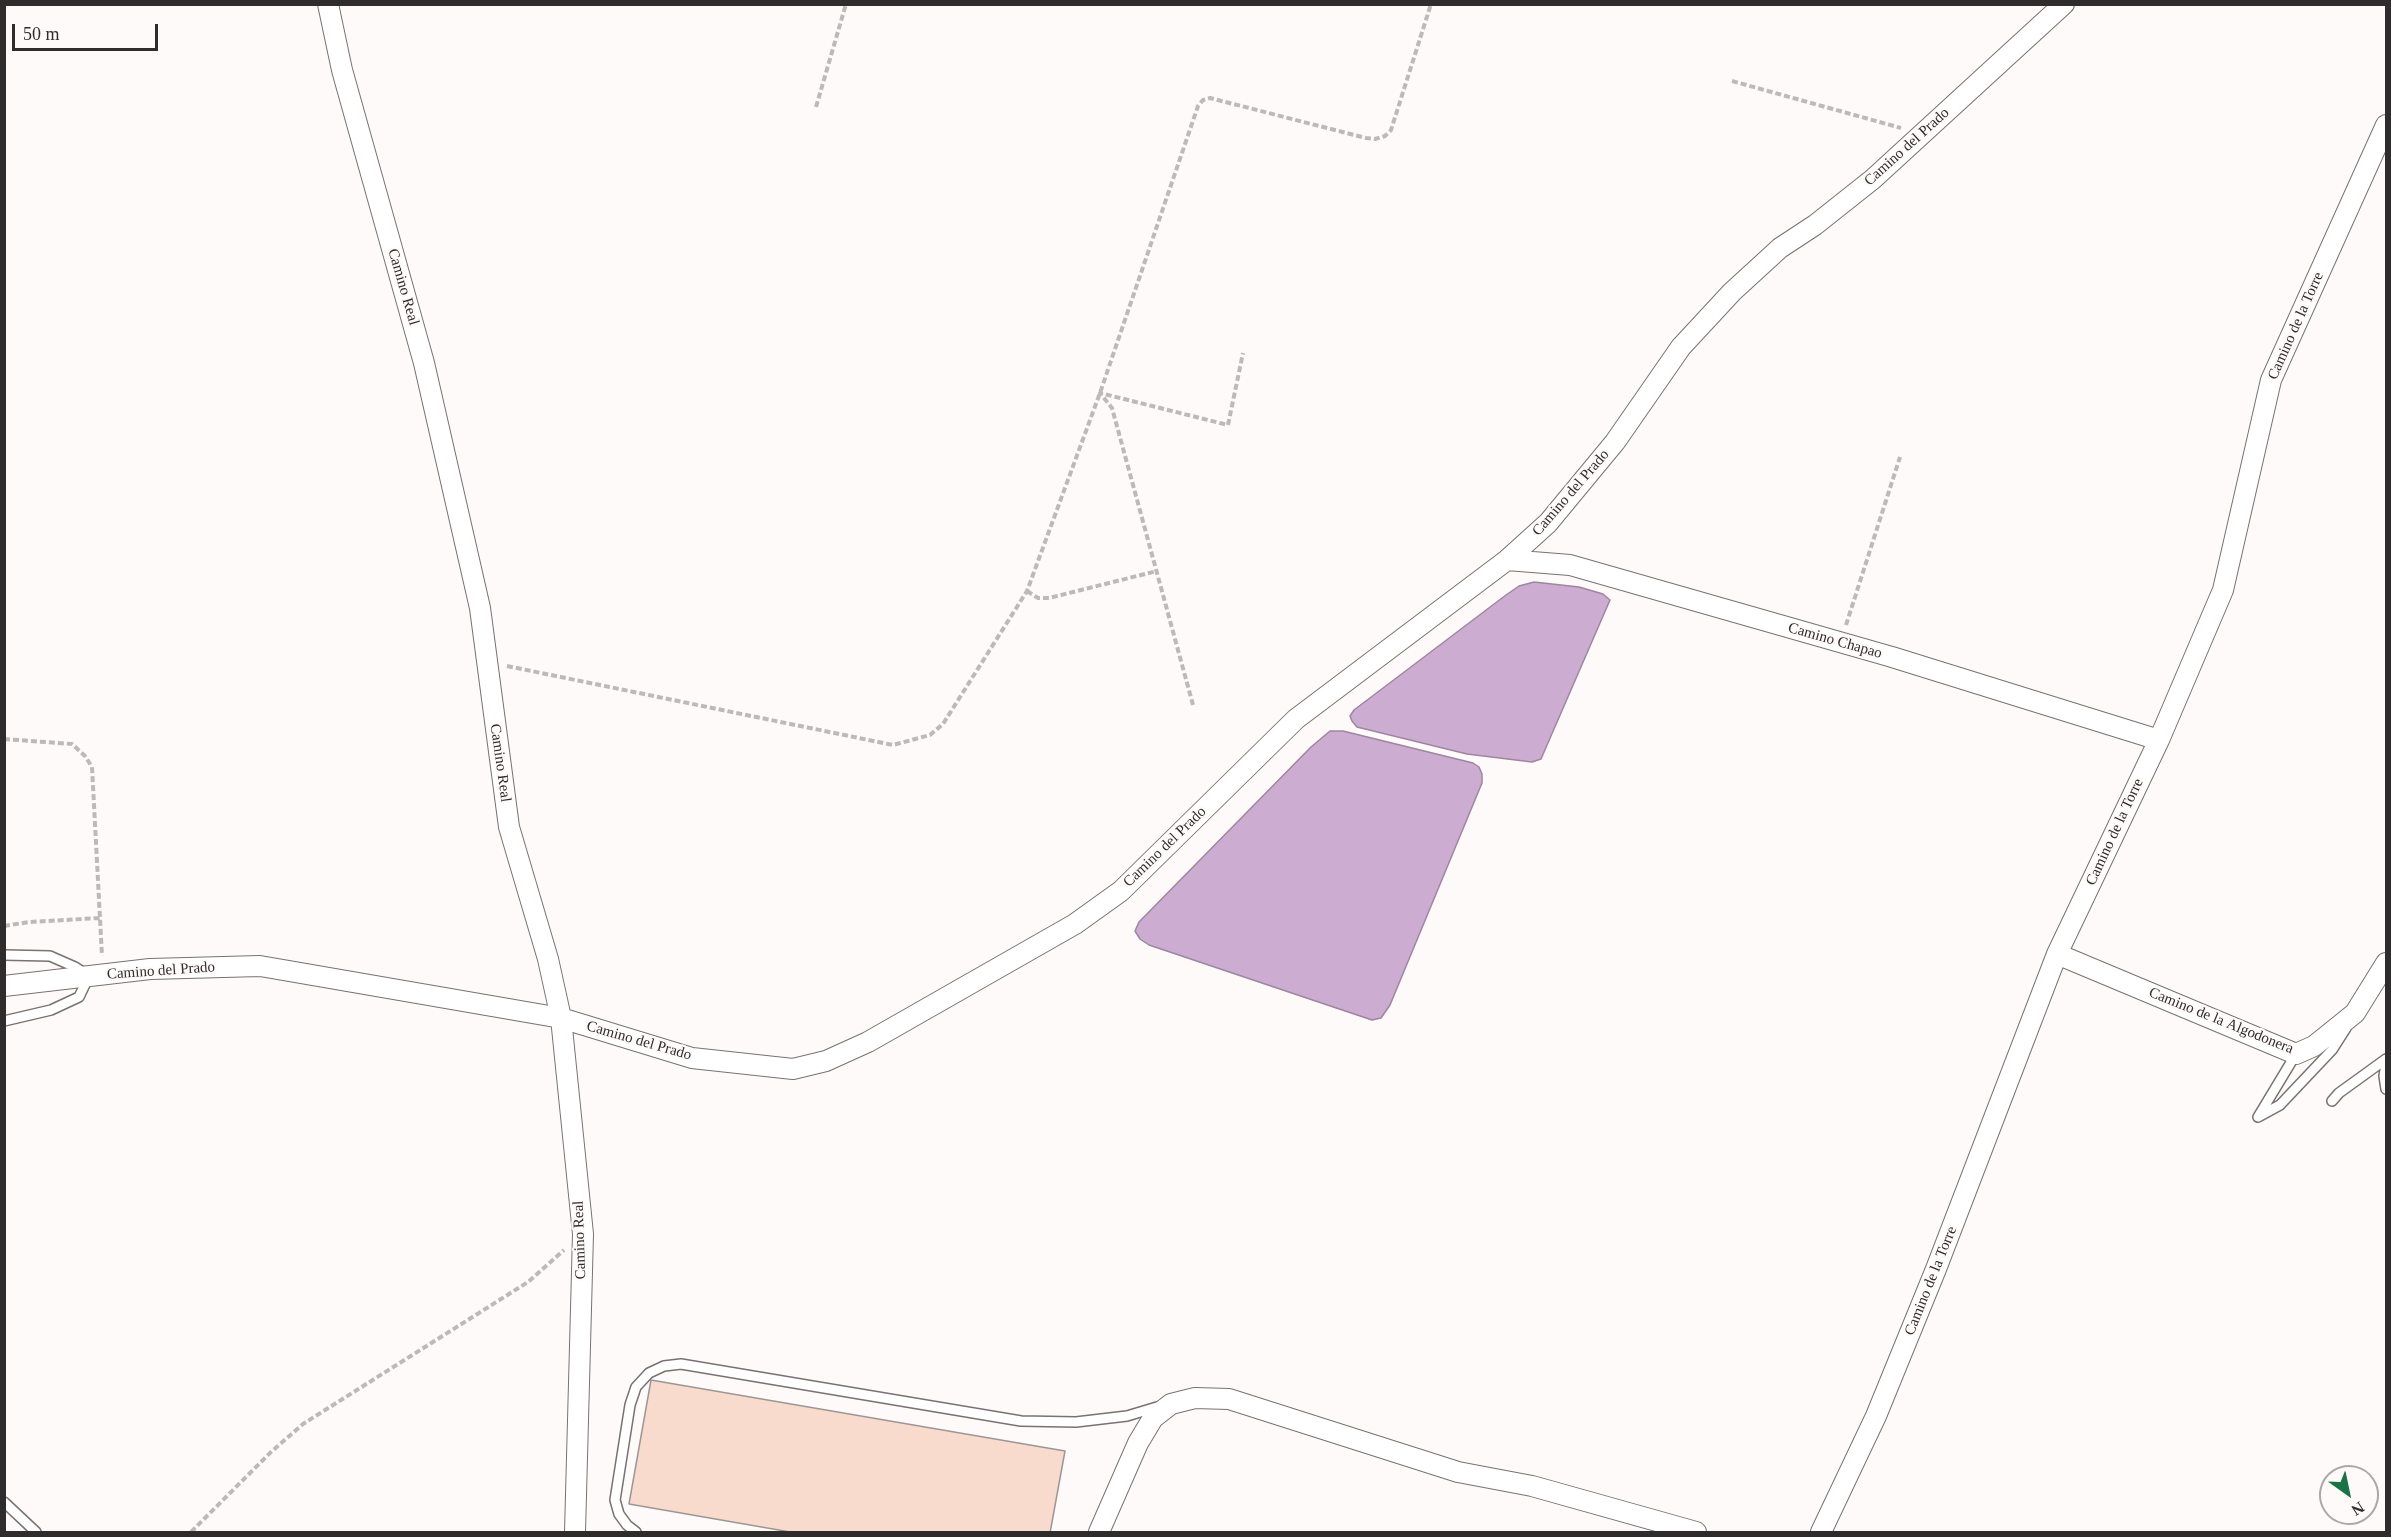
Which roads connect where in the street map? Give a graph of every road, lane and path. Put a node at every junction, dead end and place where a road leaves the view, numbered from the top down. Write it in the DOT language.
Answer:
graph roads {
  1 [pos="328,4"];
  2 [pos="846,4"];
  3 [pos="1431,4"];
  4 [pos="2064,4"];
  5 [pos="1732,81"];
  6 [pos="816,107"];
  7 [pos="2386,125"];
  8 [pos="1922,134"];
  9 [pos="1243,353"];
  10 [pos="1100,393"];
  11 [pos="1900,457"];
  12 [pos="1507,560"];
  13 [pos="1157,571"];
  14 [pos="1027,591"];
  15 [pos="1840,642"];
  16 [pos="487,662"];
  17 [pos="1193,705"];
  18 [pos="4,739"];
  19 [pos="2158,740"];
  20 [pos="100,918"];
  21 [pos="4,926"];
  22 [pos="2058,954"];
  23 [pos="4,955"];
  24 [pos="2386,963"];
  25 [pos="96,975"];
  26 [pos="4,986"];
  27 [pos="2355,1013"];
  28 [pos="561,1018"];
  29 [pos="4,1021"];
  30 [pos="2295,1054"];
  31 [pos="2386,1059"];
  32 [pos="2386,1064"];
  33 [pos="2386,1089"];
  34 [pos="2332,1101"];
  35 [pos="583,1234"];
  36 [pos="1171,1404"];
  37 [pos="4,1502"];
  38 [pos="36,1533"];
  39 [pos="191,1533"];
  40 [pos="575,1533"];
  41 [pos="636,1533"];
  42 [pos="1099,1533"];
  43 [pos="1696,1533"];
  44 [pos="1821,1533"];
  1 -- 16 [label="street, Camino Real"];
  2 -- 6 [label="path"];
  3 -- 10 [label="path"];
  4 -- 8 [label="street, Camino del Prado"];
  5 -- 8 [label="path"];
  7 -- 19 [label="street, Camino de la Torre"];
  8 -- 12 [label="street, Camino del Prado"];
  9 -- 10 [label="path"];
  10 -- 13 [label="path"];
  10 -- 14 [label="path"];
  11 -- 15 [label="path"];
  12 -- 15 [label="street, Camino Chapao"];
  12 -- 28 [label="street, Camino del Prado"];
  13 -- 14 [label="path"];
  13 -- 17 [label="path"];
  14 -- 16 [label="path"];
  15 -- 19 [label="street, Camino Chapao"];
  16 -- 28 [label="street, Camino Real"];
  18 -- 20 [label="path"];
  19 -- 22 [label="street, Camino de la Torre"];
  20 -- 21 [label="path"];
  20 -- 25 [label="path"];
  22 -- 30 [label="street, Camino de la Algodonera"];
  22 -- 44 [label="street, Camino de la Torre"];
  23 -- 25 [label="lane"];
  24 -- 27 [label="street, Camino de la Algodonera"];
  25 -- 26 [label="street, Camino del Prado"];
  25 -- 28 [label="street, Camino del Prado"];
  25 -- 29 [label="lane"];
  27 -- 30 [label="street, Camino de la Algodonera"];
  27 -- 30 [label="lane"];
  28 -- 35 [label="street, Camino Real"];
  31 -- 34 [label="lane"];
  32 -- 33 [label="lane"];
  35 -- 39 [label="path"];
  35 -- 40 [label="street, Camino Real"];
  36 -- 41 [label="lane"];
  36 -- 42 [label="street"];
  36 -- 43 [label="street"];
  37 -- 38 [label="lane"];
}
